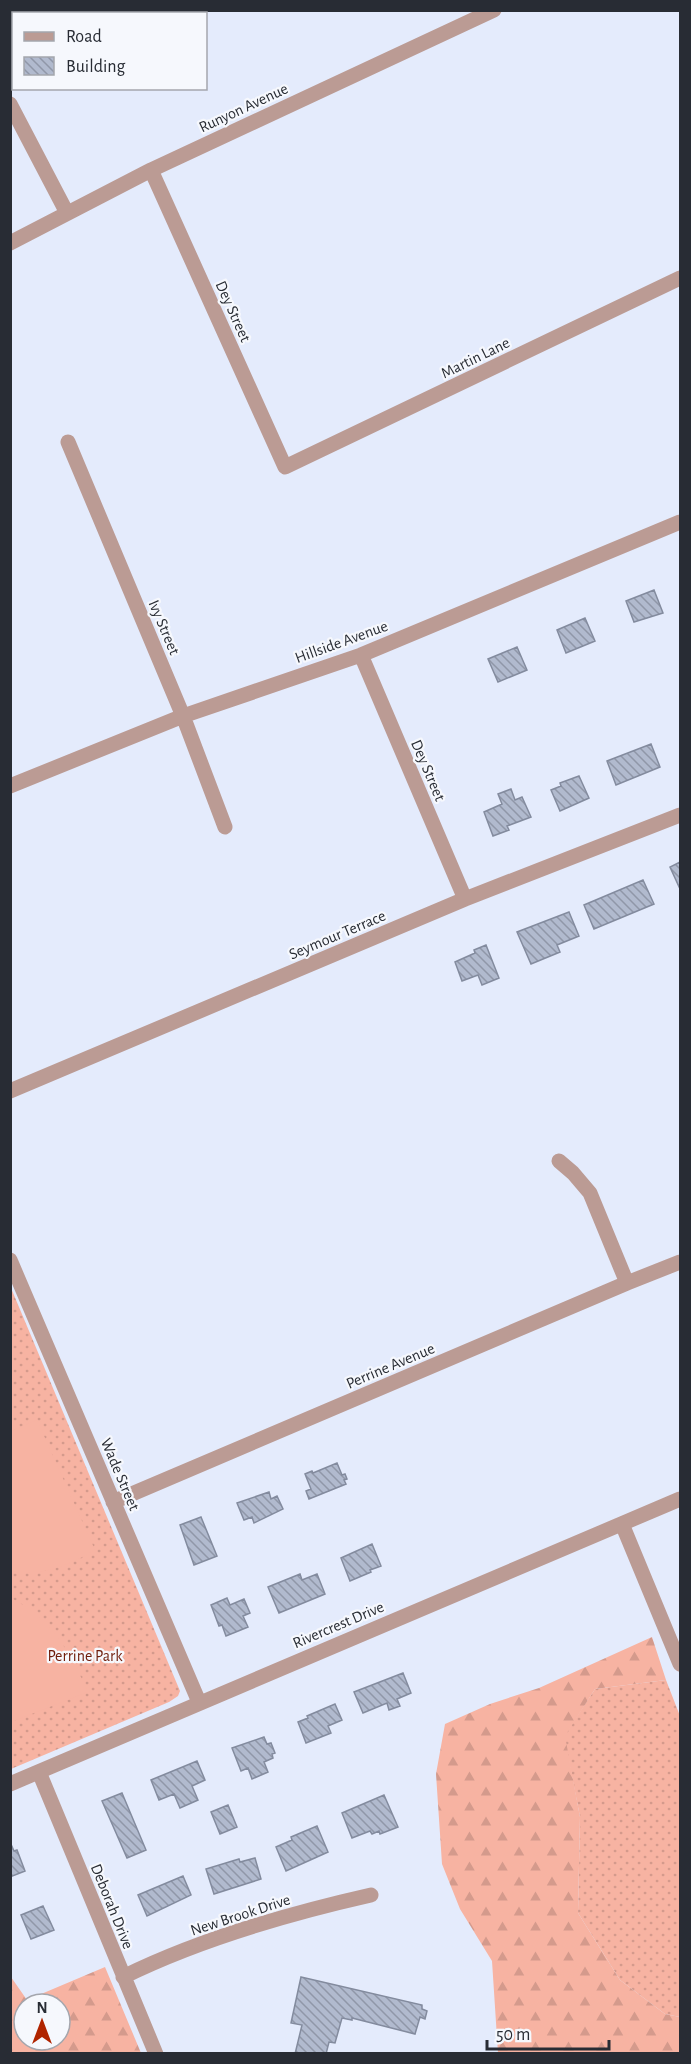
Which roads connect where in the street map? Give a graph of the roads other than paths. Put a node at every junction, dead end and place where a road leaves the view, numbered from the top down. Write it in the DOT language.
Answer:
graph roads {
  1 [pos="494,10"];
  2 [pos="10,104"];
  3 [pos="151,170"];
  4 [pos="67,213"];
  5 [pos="10,243"];
  6 [pos="681,278"];
  7 [pos="68,442"];
  8 [pos="285,468"];
  9 [pos="681,522"];
  10 [pos="361,655"];
  11 [pos="183,716"];
  12 [pos="11,785"];
  13 [pos="681,815"];
  14 [pos="225,827"];
  15 [pos="465,899"];
  16 [pos="10,1091"];
  17 [pos="559,1161"];
  18 [pos="10,1260"];
  19 [pos="681,1262"];
  20 [pos="627,1283"];
  21 [pos="681,1499"];
  22 [pos="113,1502"];
  23 [pos="622,1524"];
  24 [pos="681,1664"];
  25 [pos="199,1702"];
  26 [pos="39,1772"];
  27 [pos="10,1784"];
  28 [pos="371,1896"];
  29 [pos="123,1977"];
  30 [pos="156,2054"];
  1 -- 3 [label="street, Runyon Avenue"];
  2 -- 4 [label="street"];
  3 -- 4 [label="street, Runyon Avenue"];
  3 -- 8 [label="street, Dey Street"];
  4 -- 5 [label="street, Runyon Avenue"];
  6 -- 8 [label="street, Martin Lane"];
  7 -- 11 [label="street, Ivy Street"];
  9 -- 10 [label="street, Hillside Avenue"];
  10 -- 11 [label="street, Hillside Avenue"];
  10 -- 15 [label="street, Dey Street"];
  11 -- 12 [label="street, Hillside Avenue"];
  11 -- 14 [label="street, Ivy Street"];
  13 -- 15 [label="street, Seymour Terrace"];
  15 -- 16 [label="street, Seymour Terrace"];
  17 -- 20 [label="street"];
  18 -- 22 [label="street, Wade Street"];
  19 -- 20 [label="street, Perrine Avenue"];
  20 -- 22 [label="street, Perrine Avenue"];
  21 -- 23 [label="street, Rivercrest Drive"];
  22 -- 25 [label="street, Wade Street"];
  23 -- 24 [label="street"];
  23 -- 25 [label="street, Rivercrest Drive"];
  25 -- 26 [label="street, Rivercrest Drive"];
  26 -- 27 [label="street, Rivercrest Drive"];
  26 -- 29 [label="street, Deborah Drive"];
  28 -- 29 [label="street, New Brook Drive"];
  29 -- 30 [label="street, Deborah Drive"];
}
